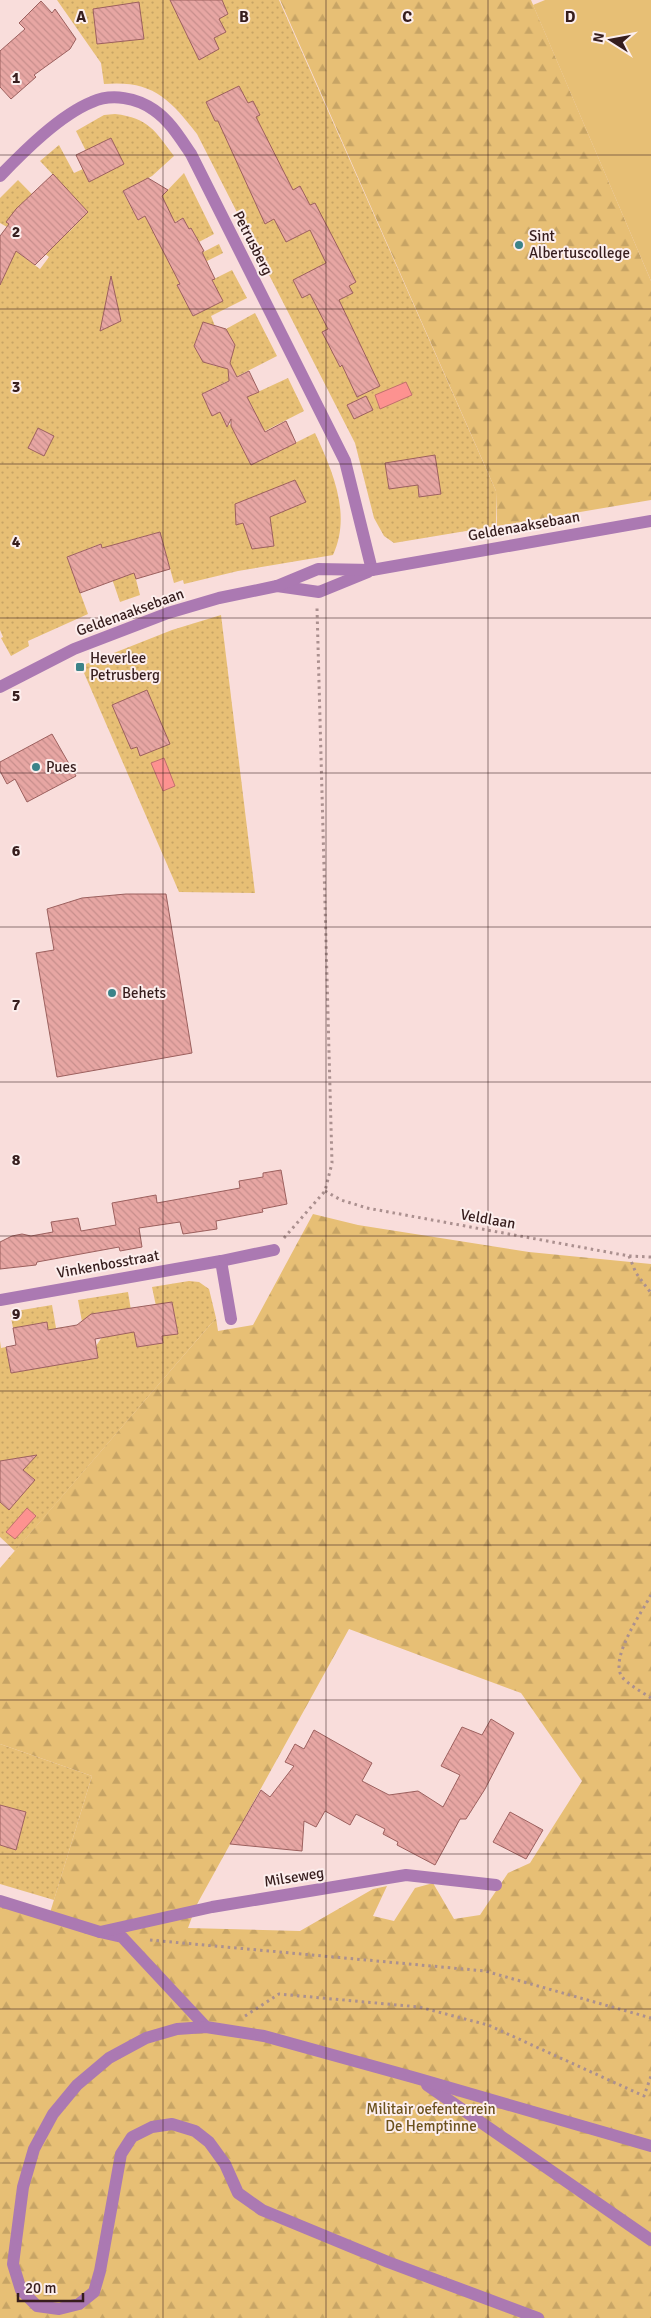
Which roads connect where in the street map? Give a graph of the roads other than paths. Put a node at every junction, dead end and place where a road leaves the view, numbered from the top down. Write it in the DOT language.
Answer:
graph roads {
  1 [pos="0,176"];
  2 [pos="651,521"];
  3 [pos="372,570"];
  4 [pos="277,586"];
  5 [pos="0,687"];
  6 [pos="274,1250"];
  7 [pos="221,1261"];
  8 [pos="0,1300"];
  9 [pos="231,1319"];
  10 [pos="496,1885"];
  11 [pos="0,1902"];
  12 [pos="100,1932"];
  13 [pos="206,2027"];
  14 [pos="416,2078"];
  15 [pos="651,2146"];
  16 [pos="651,2240"];
  17 [pos="538,2318"];
  1 -- 3 [label="street, Petrusberg"];
  2 -- 3 [label="street, Geldenaaksebaan"];
  3 -- 4 [label="street, Geldenaaksebaan"];
  3 -- 4 [label="street, Geldenaaksebaan"];
  4 -- 5 [label="street, Geldenaaksebaan"];
  6 -- 7 [label="street, Vinkenbosstraat"];
  7 -- 8 [label="street, Vinkenbosstraat"];
  7 -- 9 [label="street"];
  10 -- 12 [label="street, Milseweg"];
  11 -- 12 [label="street, Milseweg"];
  12 -- 13 [label="street, Milseweg"];
  13 -- 14 [label="street"];
  13 -- 17 [label="street"];
  14 -- 15 [label="street"];
  14 -- 16 [label="street"];
}
